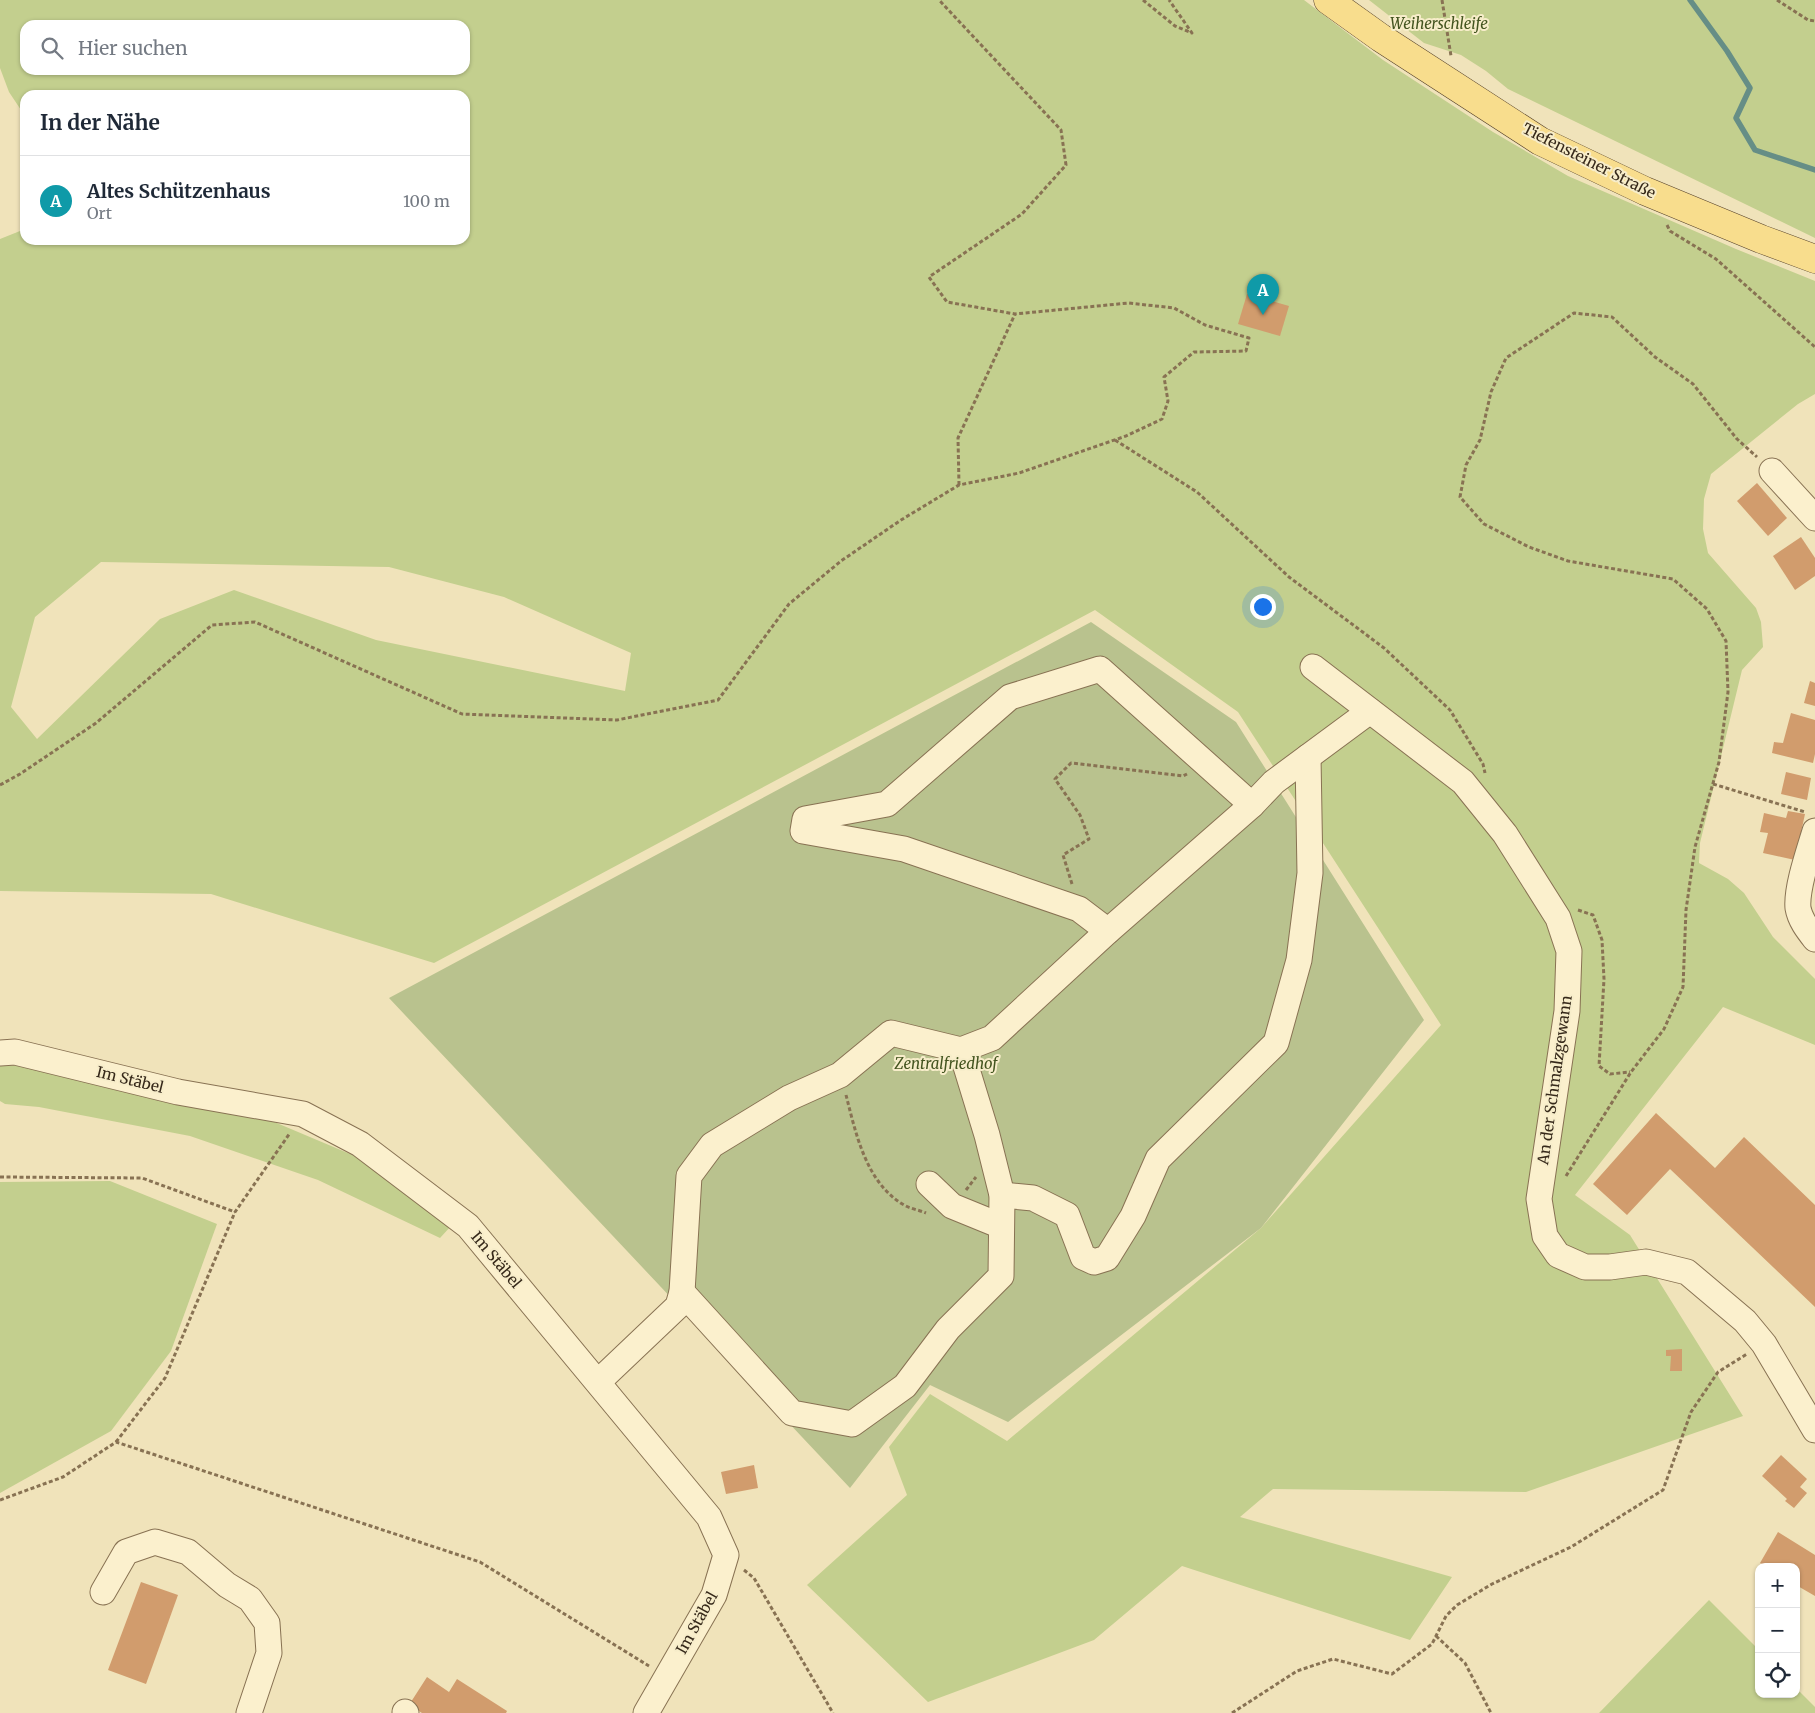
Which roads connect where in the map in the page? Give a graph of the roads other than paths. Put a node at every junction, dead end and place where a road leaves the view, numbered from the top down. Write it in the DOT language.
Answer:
graph roads {
  1 [pos="1328,0"];
  2 [pos="1815,259"];
  3 [pos="1772,471"];
  4 [pos="1815,518"];
  5 [pos="1313,667"];
  6 [pos="1370,711"];
  7 [pos="1308,757"];
  8 [pos="1252,805"];
  9 [pos="1810,822"];
  10 [pos="1108,931"];
  11 [pos="1815,940"];
  12 [pos="961,1050"];
  13 [pos="0,1053"];
  14 [pos="929,1184"];
  15 [pos="1002,1195"];
  16 [pos="1001,1226"];
  17 [pos="682,1292"];
  18 [pos="598,1382"];
  19 [pos="1815,1430"];
  20 [pos="103,1592"];
  21 [pos="249,1713"];
  22 [pos="646,1713"];
  1 -- 2 [label="main road, Tiefensteiner Straße"];
  3 -- 4 [label="street"];
  5 -- 6 [label="street, An der Schmalzgewann"];
  6 -- 7 [label="street"];
  6 -- 19 [label="street, An der Schmalzgewann"];
  7 -- 8 [label="street"];
  7 -- 15 [label="street"];
  8 -- 10 [label="street"];
  8 -- 10 [label="street"];
  9 -- 11 [label="street"];
  10 -- 12 [label="street"];
  12 -- 15 [label="street"];
  12 -- 17 [label="street"];
  13 -- 18 [label="street, Im Stäbel"];
  14 -- 16 [label="street"];
  15 -- 16 [label="street"];
  16 -- 17 [label="street"];
  17 -- 18 [label="street"];
  18 -- 22 [label="street, Im Stäbel"];
  20 -- 21 [label="street"];
}
